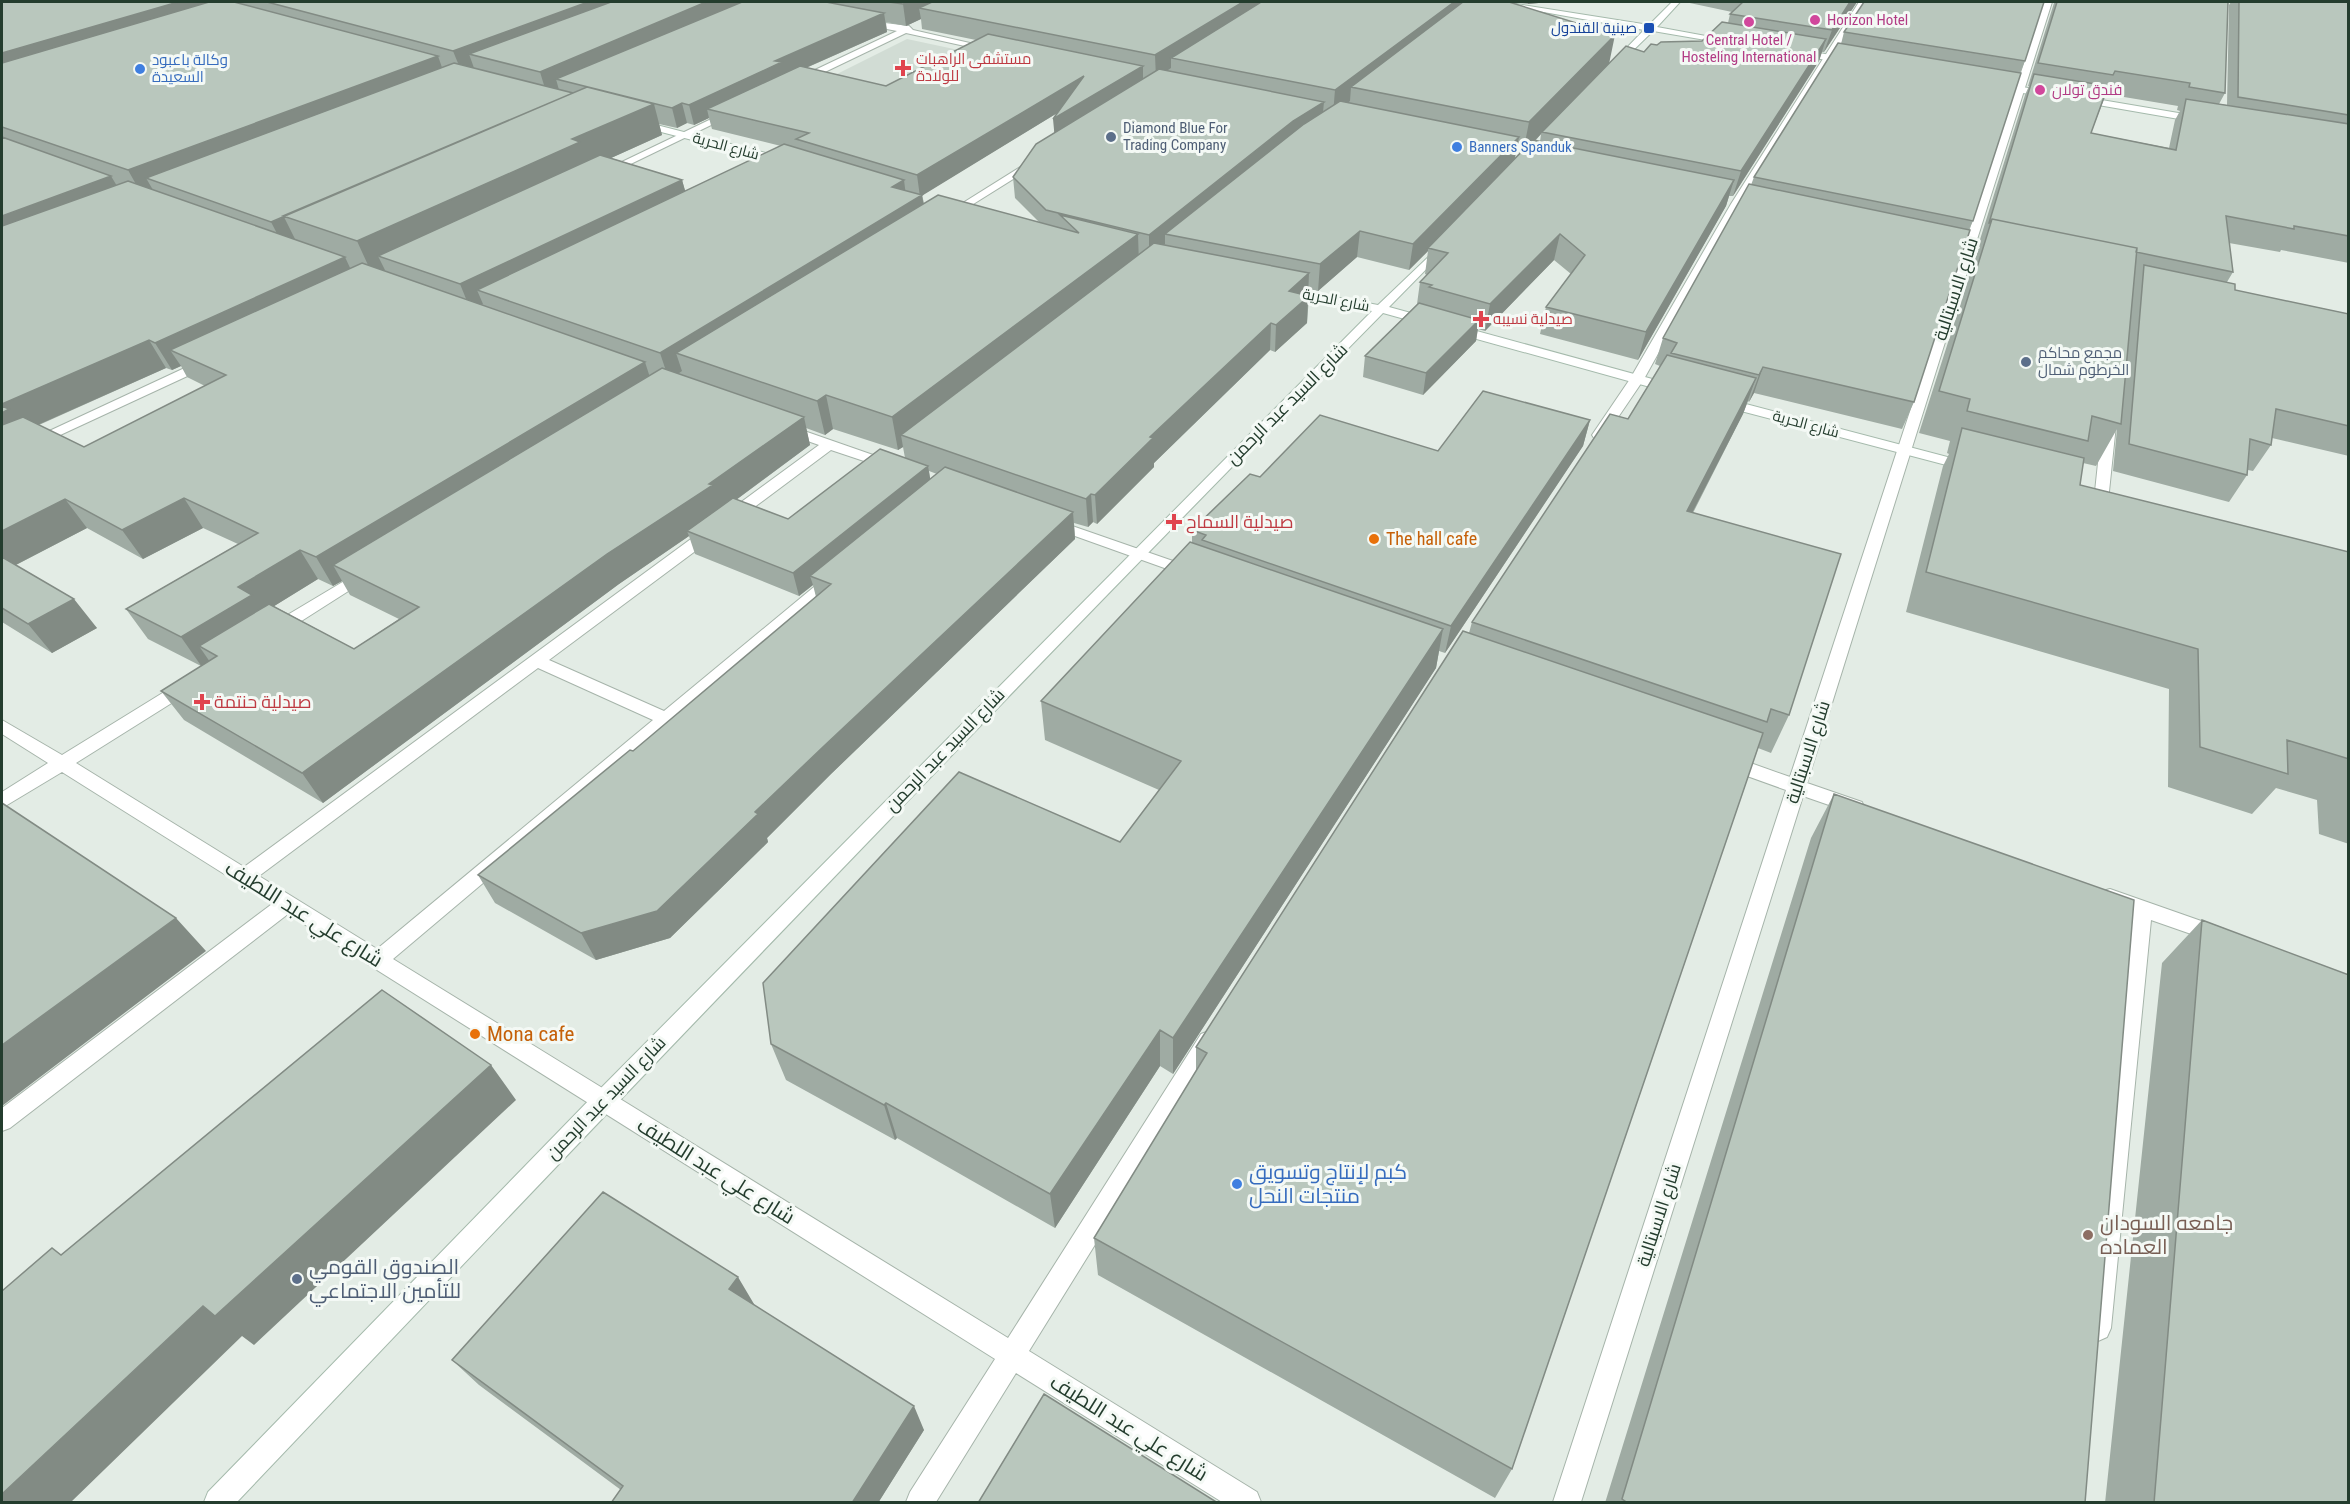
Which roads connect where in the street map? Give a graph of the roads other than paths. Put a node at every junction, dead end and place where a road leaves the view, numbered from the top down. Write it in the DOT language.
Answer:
graph roads {
  1 [pos="1491,2"];
  2 [pos="1676,2"];
  3 [pos="1863,2"];
  4 [pos="2048,2"];
  5 [pos="850,19"];
  6 [pos="926,21"];
  7 [pos="1649,28"];
  8 [pos="906,31"];
  9 [pos="1738,43"];
  10 [pos="1783,50"];
  11 [pos="1008,53"];
  12 [pos="1828,57"];
  13 [pos="1862,63"];
  14 [pos="1601,81"];
  15 [pos="1986,84"];
  16 [pos="789,86"];
  17 [pos="2020,89"];
  18 [pos="747,106"];
  19 [pos="629,121"];
  20 [pos="2207,121"];
  21 [pos="686,135"];
  22 [pos="1049,151"];
  23 [pos="766,172"];
  24 [pos="599,176"];
  25 [pos="947,211"];
  26 [pos="975,218"];
  27 [pos="932,225"];
  28 [pos="1455,234"];
  29 [pos="1933,244"];
  30 [pos="1968,252"];
  31 [pos="2013,261"];
  32 [pos="1267,286"];
  33 [pos="1383,309"];
  34 [pos="215,358"];
  35 [pos="1637,379"];
  36 [pos="1682,391"];
  37 [pos="1715,400"];
  38 [pos="2111,409"];
  39 [pos="774,424"];
  40 [pos="830,444"];
  41 [pos="1590,449"];
  42 [pos="1905,450"];
  43 [pos="2,459"];
  44 [pos="1985,471"];
  45 [pos="909,472"];
  46 [pos="2101,501"];
  47 [pos="1037,518"];
  48 [pos="1138,553"];
  49 [pos="378,566"];
  50 [pos="847,568"];
  51 [pos="1204,577"];
  52 [pos="260,640"];
  53 [pos="536,661"];
  54 [pos="200,677"];
  55 [pos="665,718"];
  56 [pos="2,726"];
  57 [pos="1718,759"];
  58 [pos="62,764"];
  59 [pos="1797,786"];
  60 [pos="2,801"];
  61 [pos="1875,814"];
  62 [pos="244,877"];
  63 [pos="2098,893"];
  64 [pos="287,904"];
  65 [pos="2142,909"];
  66 [pos="2229,939"];
  67 [pos="378,960"];
  68 [pos="1220,1024"];
  69 [pos="603,1101"];
  70 [pos="2,1121"];
  71 [pos="2096,1348"];
  72 [pos="1010,1354"];
  73 [pos="218,1503"];
  74 [pos="920,1503"];
  75 [pos="1247,1503"];
  76 [pos="1567,1503"];
  1 -- 7 [label="street"];
  2 -- 7 [label="street"];
  3 -- 12 [label="street"];
  4 -- 17 [label="street, شارع الاسبتالية"];
  5 -- 8 [label="street"];
  6 -- 8 [label="street"];
  7 -- 9 [label="street"];
  7 -- 14 [label="street"];
  8 -- 11 [label="street"];
  8 -- 16 [label="street"];
  10 -- 12 [label="street"];
  12 -- 13 [label="street"];
  12 -- 35 [label="street"];
  15 -- 17 [label="street"];
  17 -- 20 [label="street"];
  17 -- 30 [label="street, شارع الاسبتالية"];
  18 -- 21 [label="street"];
  19 -- 21 [label="street, شارع الحرية"];
  21 -- 23 [label="street, شارع الحرية"];
  21 -- 24 [label="street"];
  22 -- 25 [label="street"];
  25 -- 26 [label="street"];
  25 -- 27 [label="street"];
  28 -- 33 [label="street, شارع السيد عبد الرحمن"];
  29 -- 30 [label="street"];
  30 -- 31 [label="street"];
  30 -- 42 [label="street, شارع الاسبتالية"];
  32 -- 33 [label="street, شارع الحرية"];
  33 -- 35 [label="street, شارع الحرية"];
  33 -- 48 [label="street, شارع السيد عبد الرحمن"];
  34 -- 43 [label="street"];
  35 -- 36 [label="street, شارع الحرية"];
  35 -- 41 [label="street"];
  37 -- 42 [label="street, شارع الحرية"];
  38 -- 46 [label="street"];
  39 -- 40 [label="street"];
  40 -- 45 [label="street"];
  40 -- 53 [label="street"];
  42 -- 44 [label="street, شارع الحرية"];
  42 -- 59 [label="street, شارع الاسبتالية"];
  47 -- 48 [label="street"];
  48 -- 51 [label="street"];
  48 -- 69 [label="street, شارع السيد عبد الرحمن"];
  49 -- 52 [label="street"];
  50 -- 55 [label="street"];
  53 -- 55 [label="street"];
  53 -- 62 [label="street"];
  54 -- 58 [label="street"];
  55 -- 67 [label="street"];
  56 -- 58 [label="street, شارع علي عبد اللطيف"];
  57 -- 59 [label="street"];
  58 -- 60 [label="street"];
  58 -- 62 [label="street, شارع علي عبد اللطيف"];
  59 -- 61 [label="street"];
  59 -- 76 [label="street, شارع الاسبتالية"];
  62 -- 64 [label="street, شارع علي عبد اللطيف"];
  63 -- 65 [label="street"];
  64 -- 67 [label="street, شارع علي عبد اللطيف"];
  64 -- 70 [label="street"];
  65 -- 66 [label="street"];
  65 -- 71 [label="street"];
  67 -- 69 [label="street, شارع علي عبد اللطيف"];
  68 -- 72 [label="street"];
  69 -- 72 [label="street, شارع علي عبد اللطيف"];
  69 -- 73 [label="street, شارع السيد عبد الرحمن"];
  72 -- 74 [label="street"];
  72 -- 75 [label="street, شارع علي عبد اللطيف"];
}
